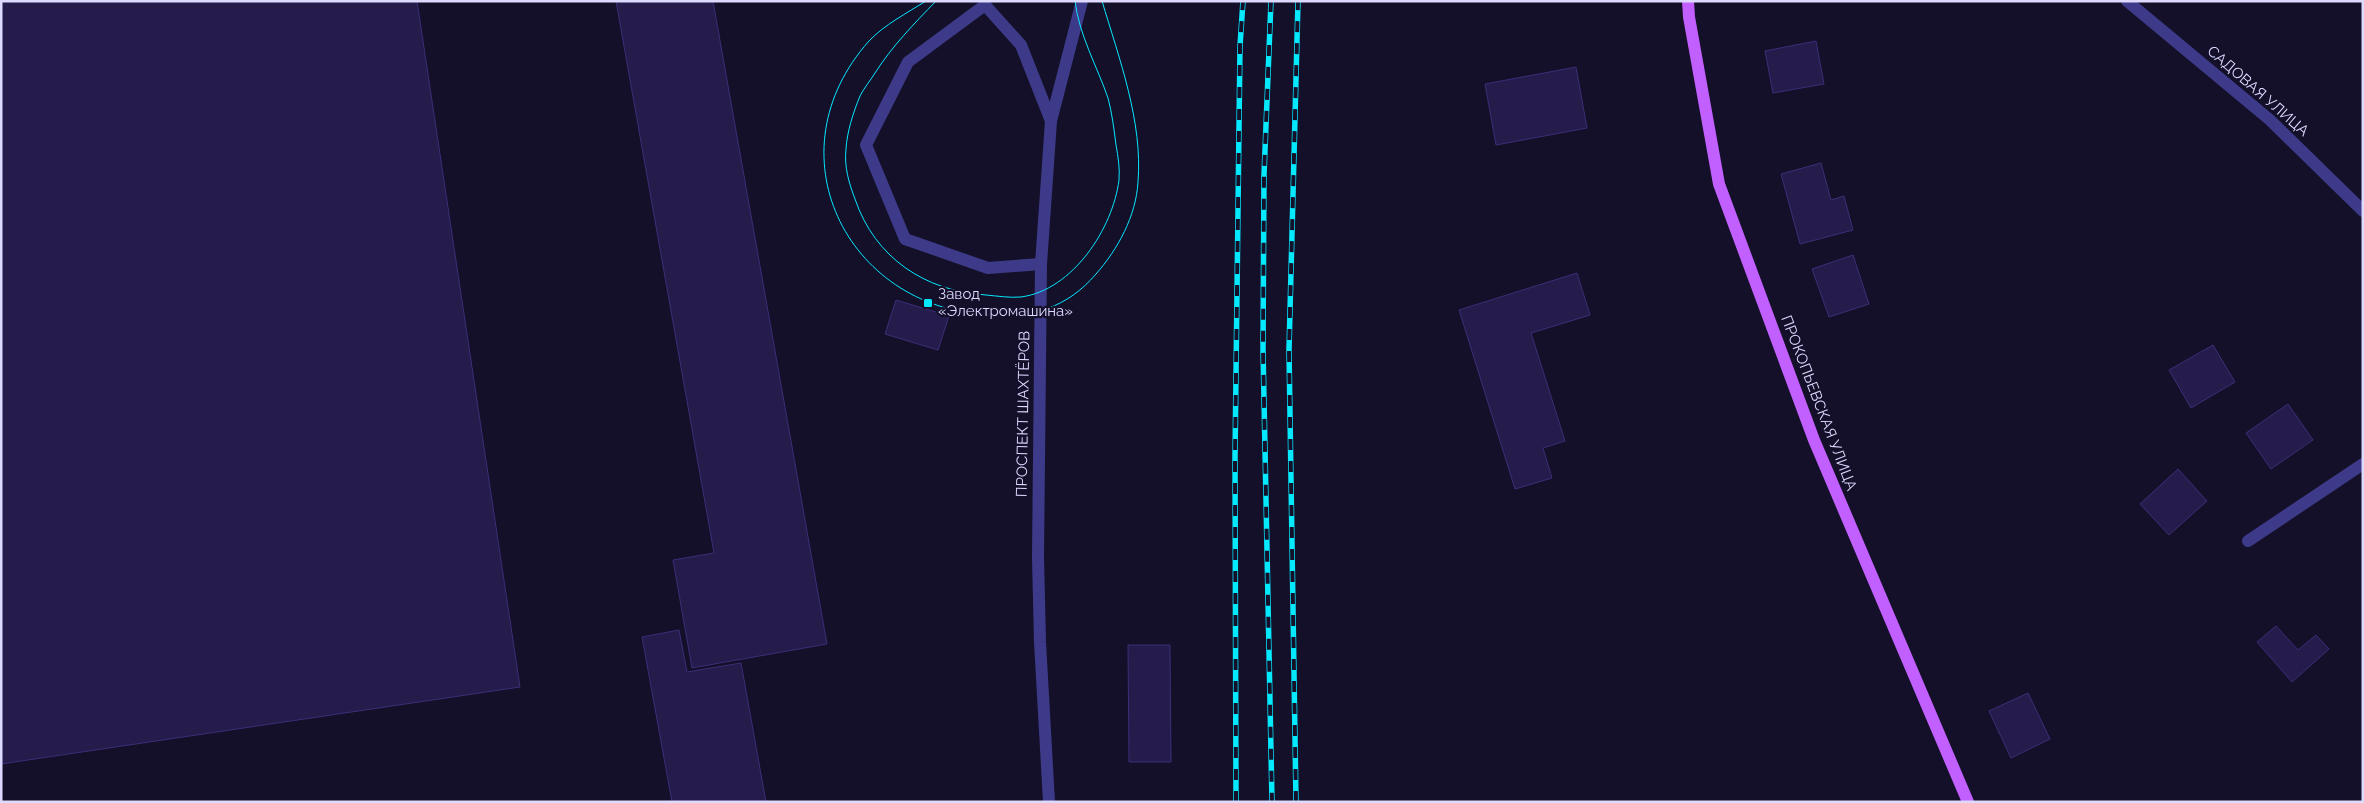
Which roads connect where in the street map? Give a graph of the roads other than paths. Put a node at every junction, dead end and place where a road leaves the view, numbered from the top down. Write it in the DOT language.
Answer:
graph roads {
  1 [pos="1082,1"];
  2 [pos="1688,1"];
  3 [pos="2127,1"];
  4 [pos="1051,121"];
  5 [pos="2363,211"];
  6 [pos="1041,264"];
  7 [pos="2363,464"];
  8 [pos="2248,541"];
  9 [pos="1049,802"];
  10 [pos="1968,802"];
  1 -- 4 [label="street, ПРОСПЕКТ ШАХТЁРОВ"];
  2 -- 10 [label="main road, ПРОКОПЬЕВСКАЯ УЛИЦА"];
  3 -- 5 [label="street, САДОВАЯ УЛИЦА"];
  4 -- 6 [label="street, ПРОСПЕКТ ШАХТЁРОВ"];
  4 -- 6 [label="street"];
  6 -- 9 [label="street, ПРОСПЕКТ ШАХТЁРОВ"];
  7 -- 8 [label="street"];
}
